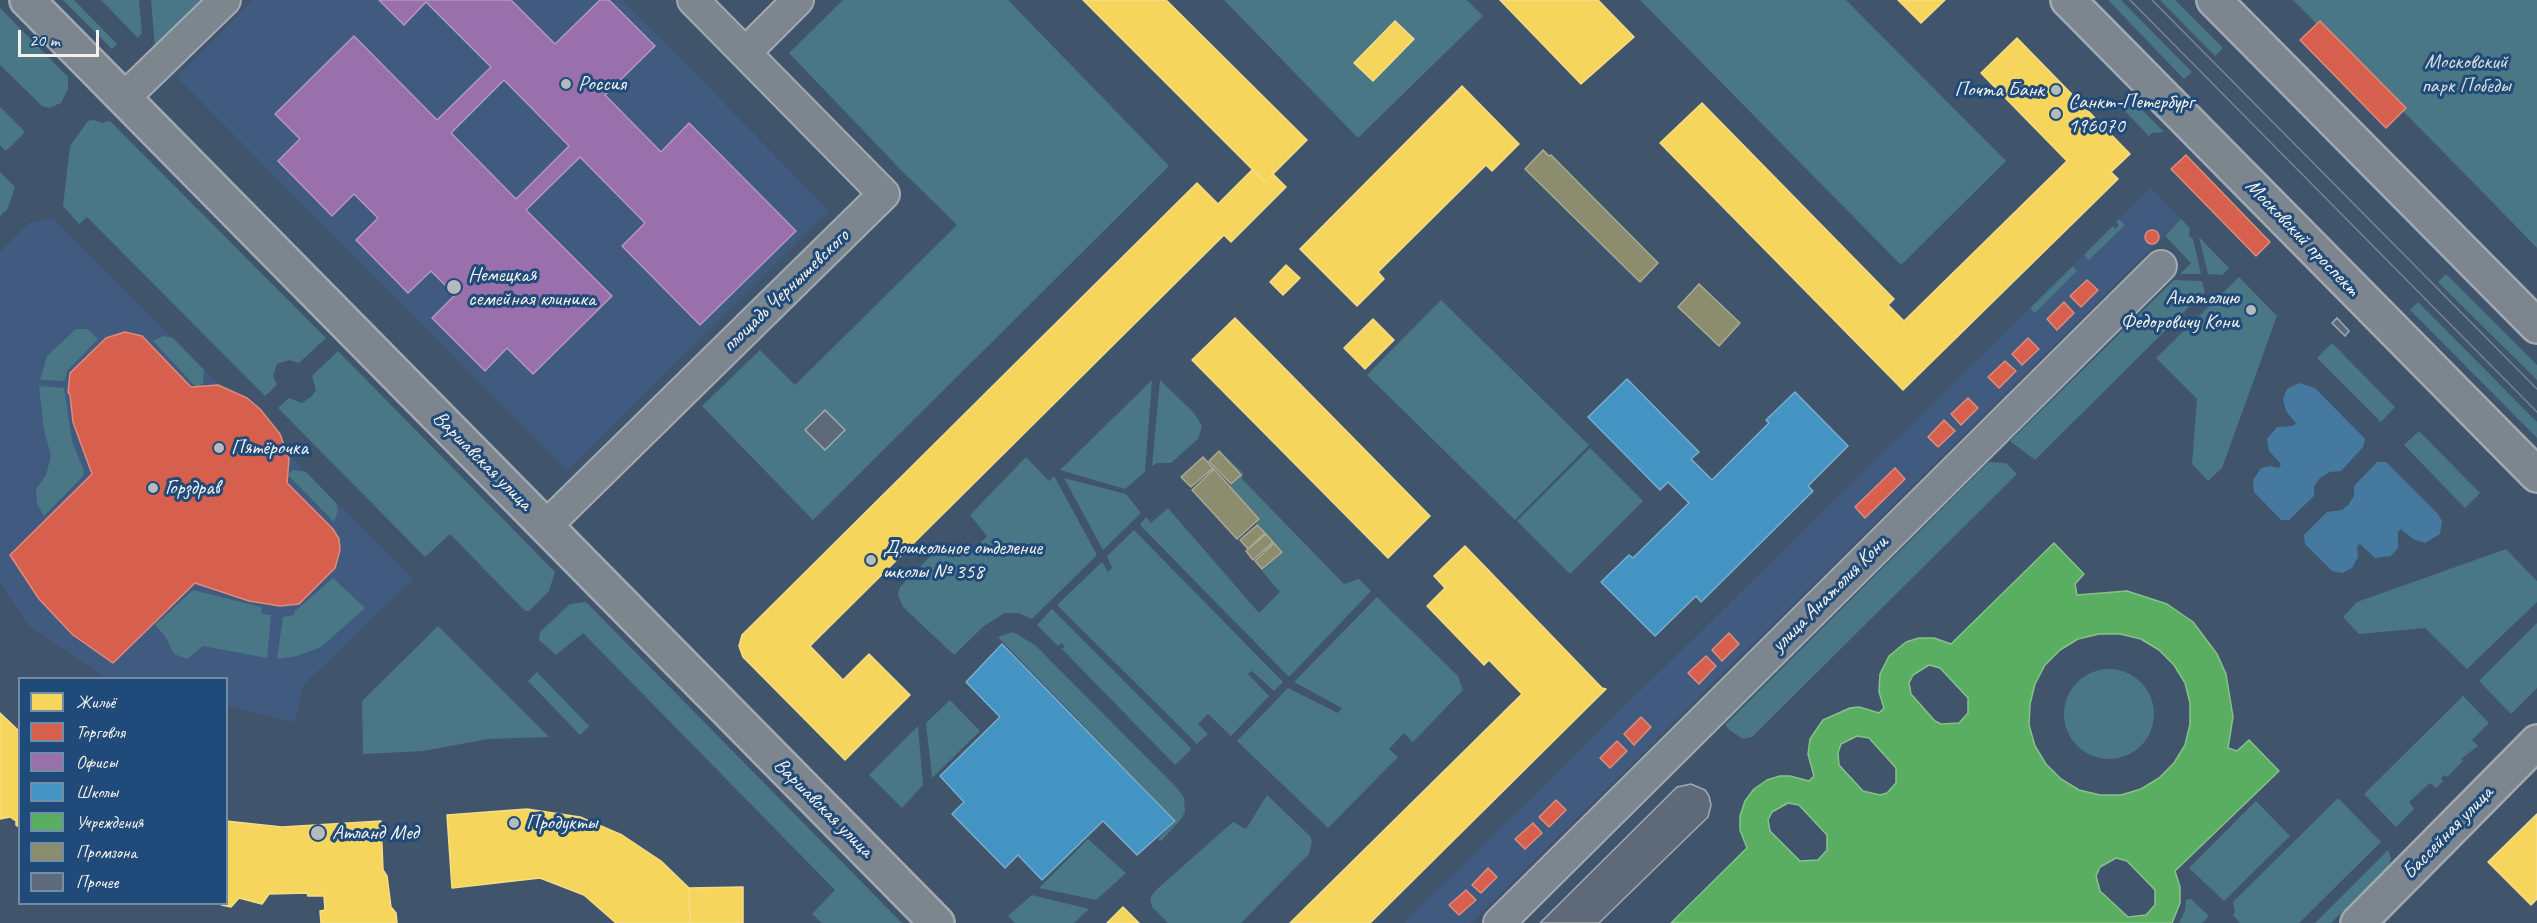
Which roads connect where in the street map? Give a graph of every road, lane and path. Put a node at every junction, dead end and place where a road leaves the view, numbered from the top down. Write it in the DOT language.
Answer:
graph roads {
  1 [pos="27,0"];
  2 [pos="225,0"];
  3 [pos="693,0"];
  4 [pos="798,0"];
  5 [pos="2068,0"];
  6 [pos="2214,0"];
  7 [pos="745,53"];
  8 [pos="124,98"];
  9 [pos="2161,266"];
  10 [pos="2537,326"];
  11 [pos="2537,475"];
  12 [pos="546,526"];
  13 [pos="2537,742"];
  14 [pos="937,923"];
  15 [pos="1499,923"];
  16 [pos="2358,923"];
  1 -- 8 [label="street, Варшавская улица"];
  2 -- 8 [label="street"];
  3 -- 7 [label="street, площадь Чернышевского"];
  4 -- 7 [label="street"];
  5 -- 11 [label="street, Московский проспект"];
  6 -- 10 [label="street"];
  7 -- 12 [label="street, площадь Чернышевского"];
  8 -- 12 [label="street, Варшавская улица"];
  9 -- 15 [label="street, улица Анатолия Кони"];
  12 -- 14 [label="street, Варшавская улица"];
  13 -- 16 [label="street, Бассейная улица"];
}
